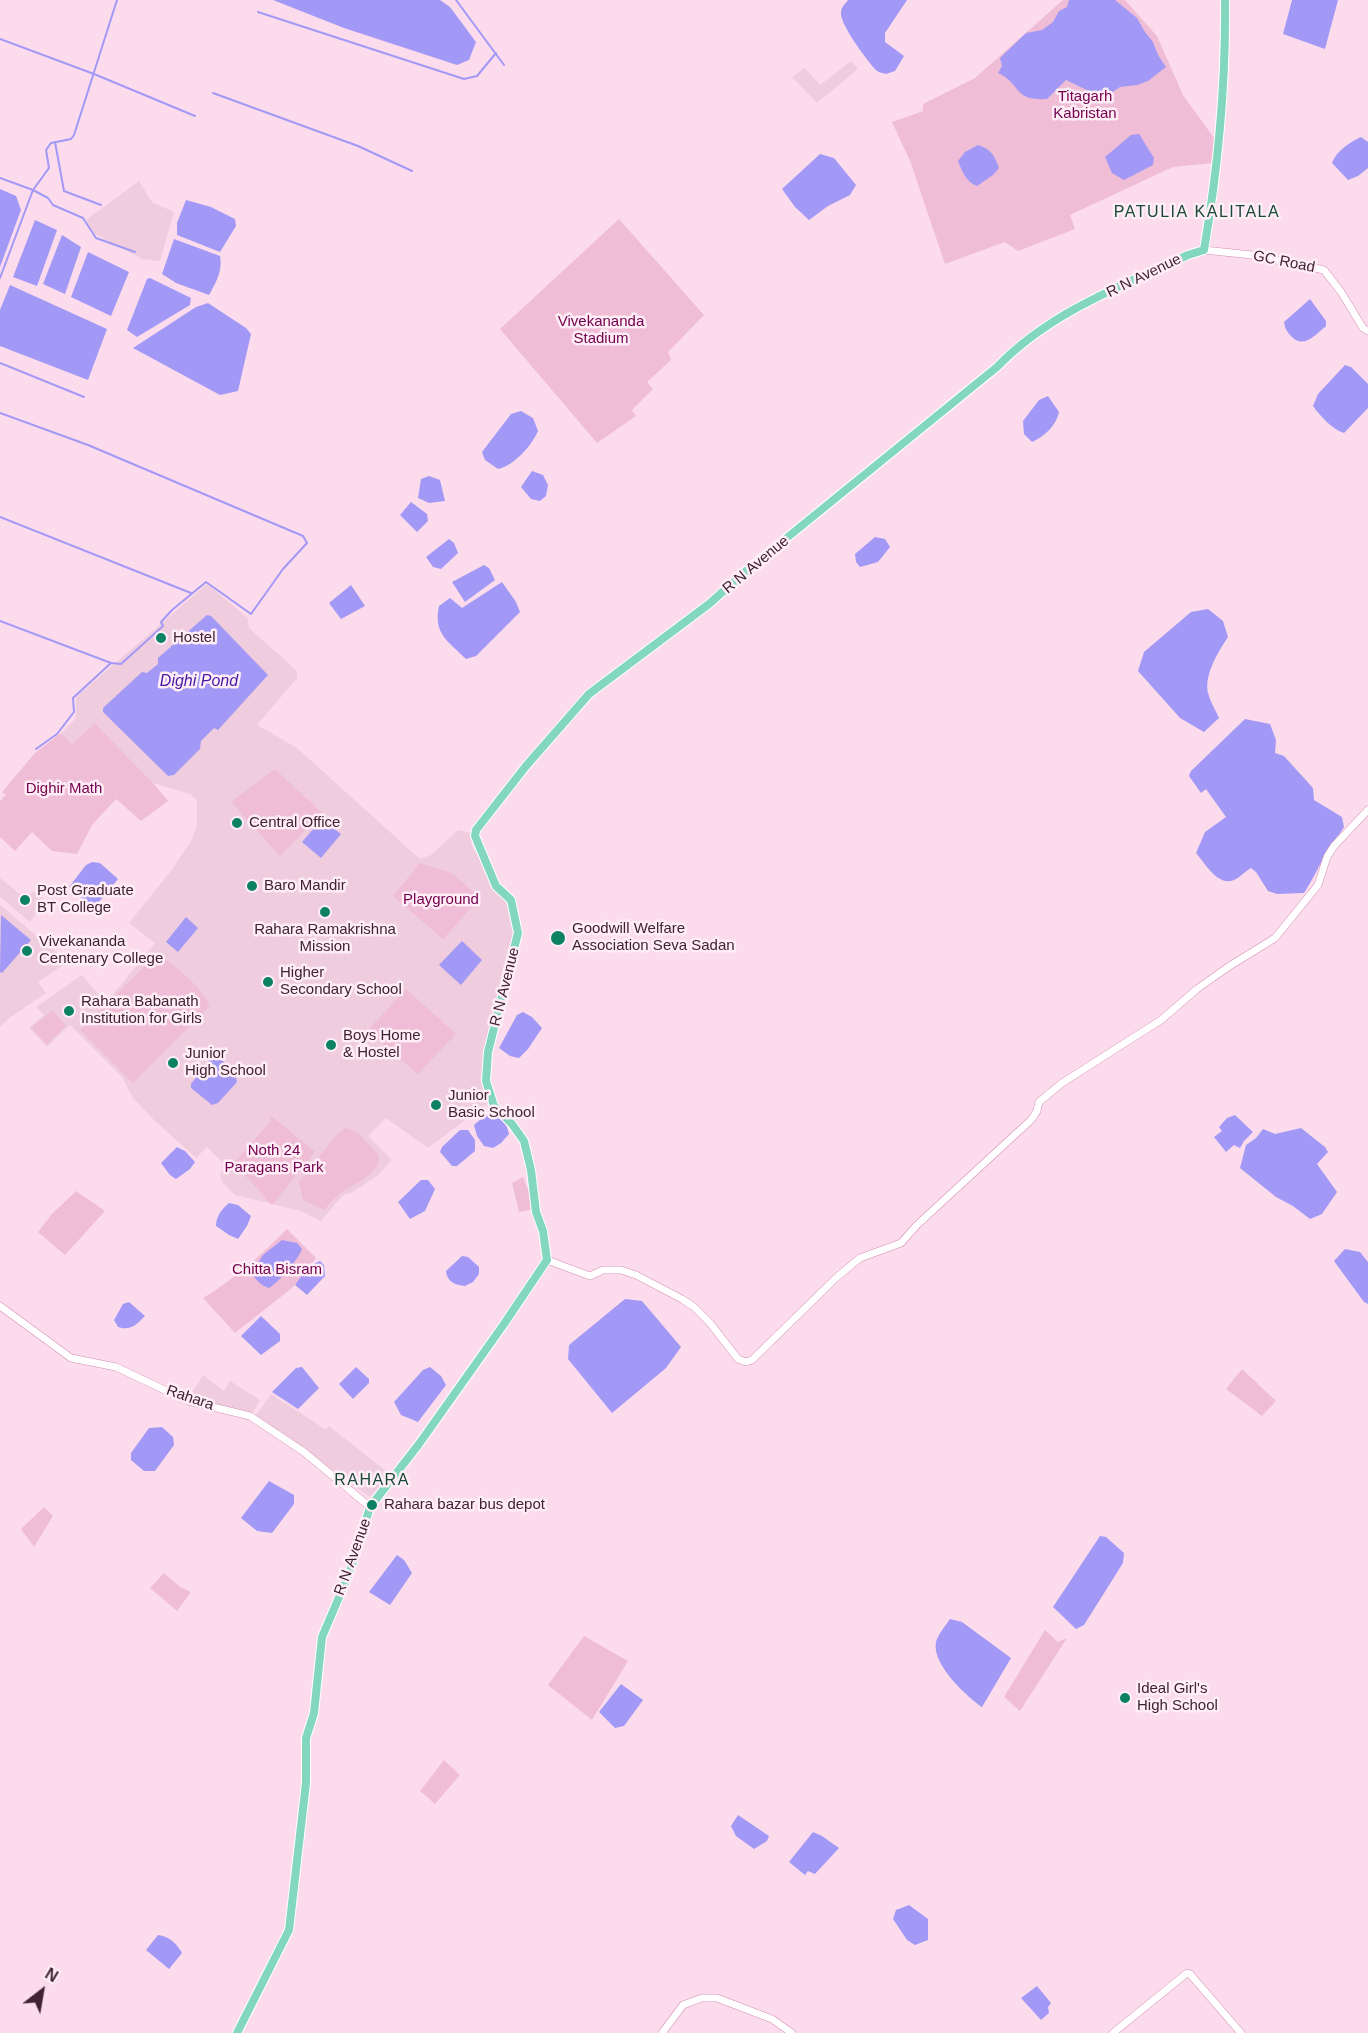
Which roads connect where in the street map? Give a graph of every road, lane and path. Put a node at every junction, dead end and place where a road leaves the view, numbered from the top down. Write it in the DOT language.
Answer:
graph roads {
  1 [pos="1225,0"];
  2 [pos="1204,250"];
  3 [pos="1368,331"];
  4 [pos="1368,810"];
  5 [pos="547,1260"];
  6 [pos="0,1306"];
  7 [pos="370,1507"];
  8 [pos="237,2033"];
  9 [pos="662,2033"];
  10 [pos="792,2033"];
  11 [pos="1113,2033"];
  12 [pos="1241,2033"];
  1 -- 2 [label="main road"];
  2 -- 3 [label="street, GC Road"];
  2 -- 5 [label="main road, R N Avenue"];
  4 -- 5 [label="street"];
  5 -- 7 [label="main road, R N Avenue"];
  6 -- 7 [label="street, Rahara"];
  7 -- 8 [label="main road, R N Avenue"];
  9 -- 10 [label="street"];
  11 -- 12 [label="street"];
}
